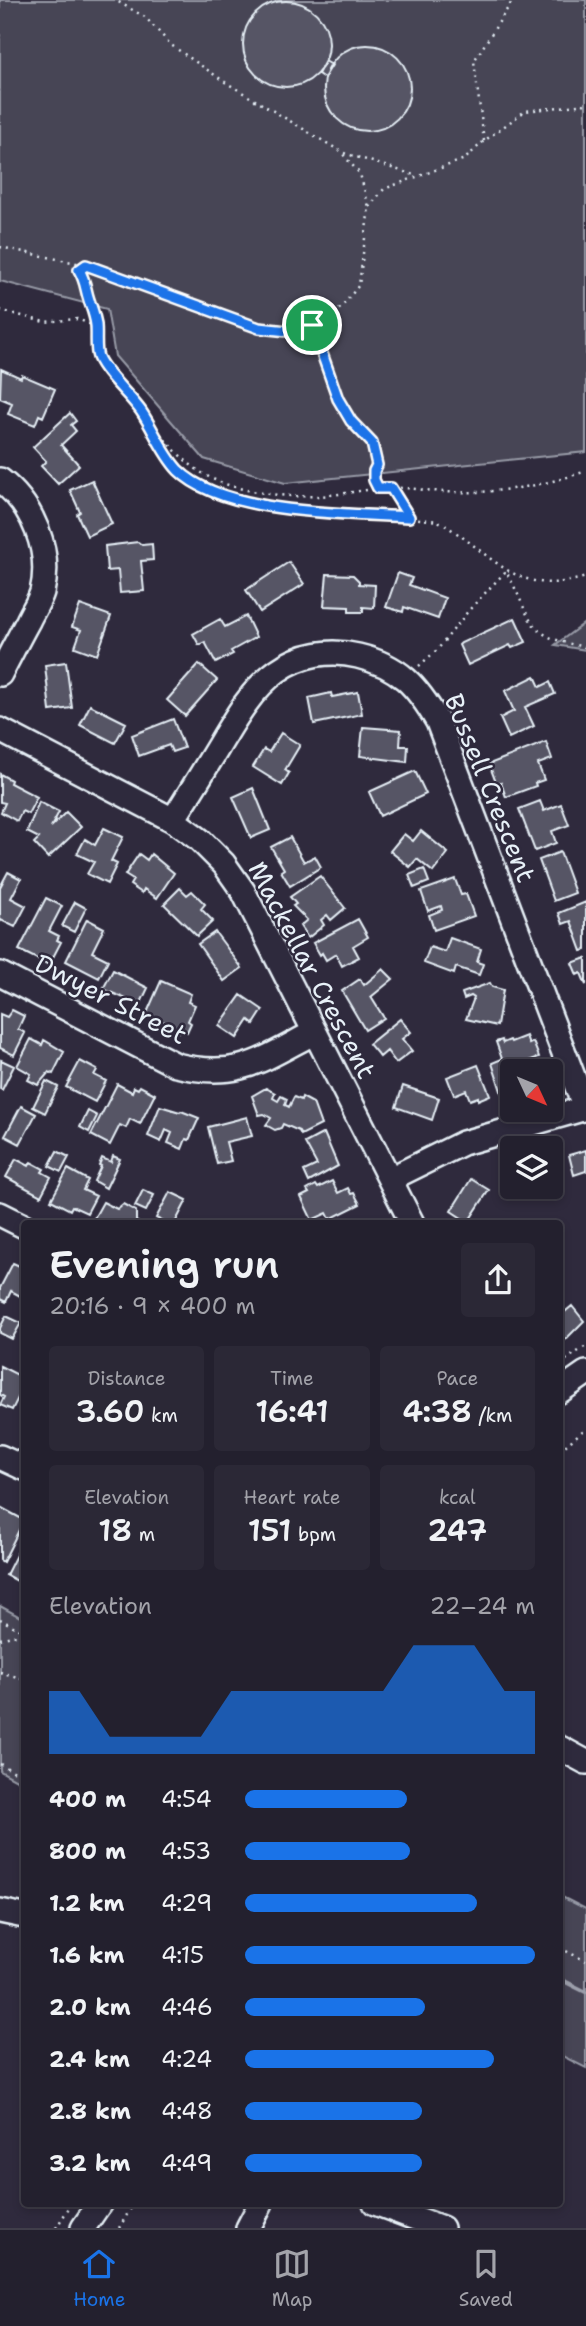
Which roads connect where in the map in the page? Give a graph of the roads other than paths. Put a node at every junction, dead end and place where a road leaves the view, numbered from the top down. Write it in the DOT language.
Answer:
graph roads {
  1 [pos="0,480"];
  2 [pos="0,674"];
  3 [pos="0,730"];
  4 [pos="173,820"];
  5 [pos="0,974"];
  6 [pos="315,1032"];
  7 [pos="585,1108"];
  8 [pos="390,1180"];
  9 [pos="0,1214"];
  10 [pos="410,1220"];
  11 [pos="21,1225"];
  12 [pos="586,1373"];
  13 [pos="563,1389"];
  14 [pos="0,1457"];
  15 [pos="21,1467"];
  16 [pos="563,1750"];
  17 [pos="586,1762"];
  18 [pos="0,1911"];
  19 [pos="21,1915"];
  20 [pos="97,2207"];
  21 [pos="259,2207"];
  22 [pos="386,2207"];
  23 [pos="83,2228"];
  24 [pos="248,2228"];
  25 [pos="442,2228"];
  1 -- 2 [label="street"];
  3 -- 4 [label="street, Mackellar Crescent"];
  4 -- 6 [label="street, Mackellar Crescent"];
  4 -- 7 [label="street, Bussell Crescent"];
  5 -- 6 [label="street, Dwyer Street"];
  6 -- 8 [label="street, Mackellar Crescent"];
  7 -- 8 [label="street"];
  8 -- 10 [label="street, Mackellar Crescent"];
  9 -- 11 [label="street"];
  12 -- 13 [label="street"];
  14 -- 15 [label="street"];
  16 -- 17 [label="street"];
  18 -- 19 [label="street"];
  20 -- 23 [label="street"];
  21 -- 24 [label="street"];
  22 -- 25 [label="street"];
}
